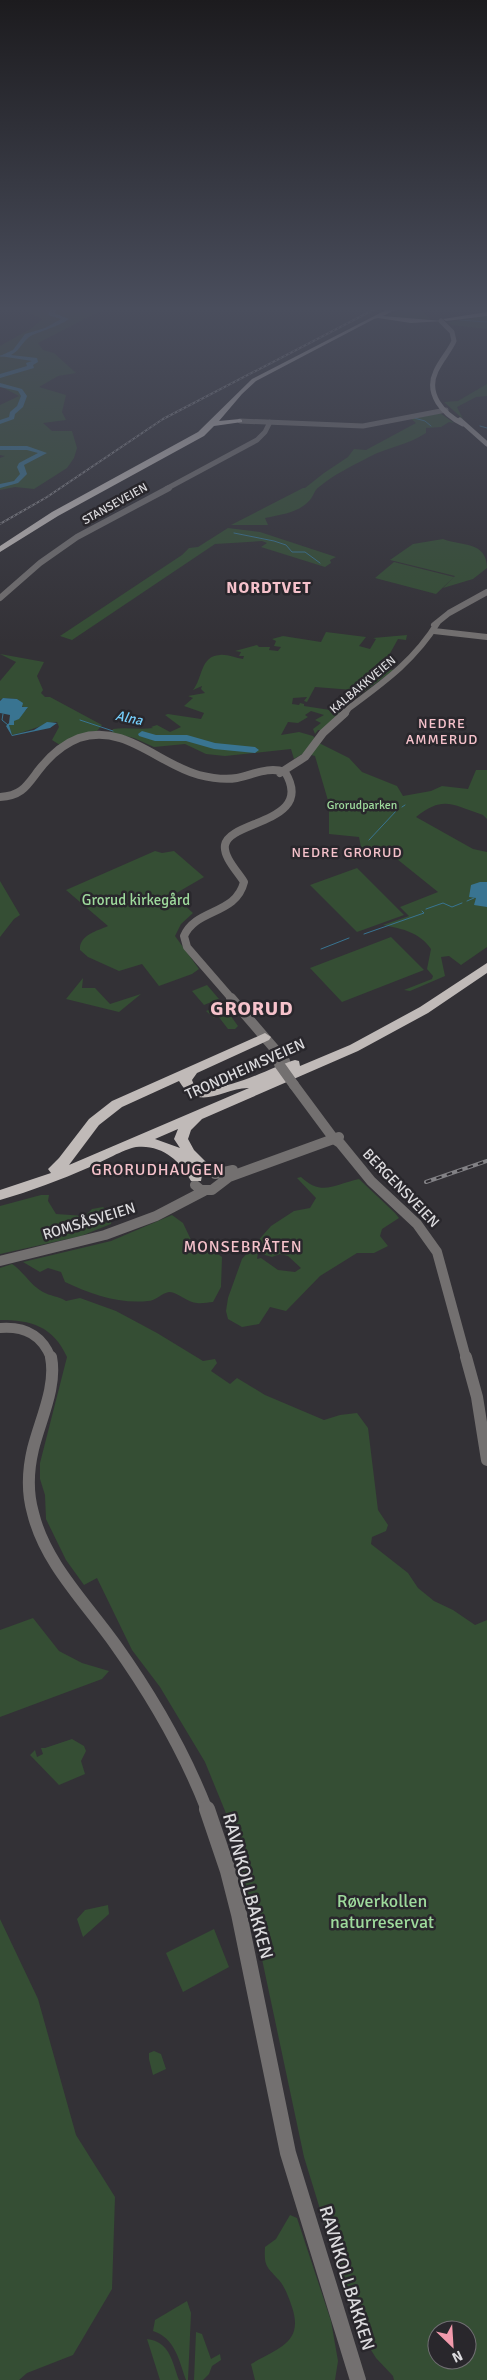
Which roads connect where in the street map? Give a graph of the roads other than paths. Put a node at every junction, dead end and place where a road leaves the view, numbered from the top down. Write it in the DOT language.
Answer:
graph roads {
  1 [pos="211,420"];
  2 [pos="217,420"];
  3 [pos="236,420"];
  4 [pos="396,420"];
  5 [pos="457,420"];
  6 [pos="240,421"];
  7 [pos="270,422"];
  8 [pos="213,424"];
  9 [pos="487,444"];
  10 [pos="0,545"];
  11 [pos="0,550"];
  12 [pos="487,592"];
  13 [pos="0,598"];
  14 [pos="438,622"];
  15 [pos="434,631"];
  16 [pos="487,636"];
  17 [pos="423,642"];
  18 [pos="284,774"];
  19 [pos="0,797"];
  20 [pos="487,957"];
  21 [pos="487,966"];
  22 [pos="262,1038"];
  23 [pos="194,1068"];
  24 [pos="270,1075"];
  25 [pos="205,1114"];
  26 [pos="336,1138"];
  27 [pos="132,1143"];
  28 [pos="55,1169"];
  29 [pos="206,1180"];
  30 [pos="3,1194"];
  31 [pos="0,1261"];
  32 [pos="0,1328"];
  33 [pos="487,1460"];
  34 [pos="358,2380"];
  1 -- 10 [label="highway"];
  2 -- 8 [label="highway"];
  3 -- 6 [label="highway"];
  4 -- 7 [label="street"];
  5 -- 9 [label="main road"];
  6 -- 7 [label="street"];
  6 -- 8 [label="highway"];
  7 -- 13 [label="street, STANSEVEIEN"];
  8 -- 11 [label="highway"];
  12 -- 14 [label="street, KALBAKKVEIEN"];
  14 -- 15 [label="street, KALBAKKVEIEN"];
  14 -- 17 [label="street, KALBAKKVEIEN"];
  15 -- 16 [label="street"];
  15 -- 17 [label="street, KALBAKKVEIEN"];
  17 -- 18 [label="street, KALBAKKVEIEN"];
  18 -- 19 [label="street"];
  18 -- 22 [label="street, BERGENSVEIEN"];
  20 -- 24 [label="highway, TRONDHEIMSVEIEN"];
  21 -- 25 [label="highway, TRONDHEIMSVEIEN"];
  22 -- 23 [label="highway"];
  22 -- 26 [label="street, BERGENSVEIEN, bridge"];
  23 -- 24 [label="highway"];
  23 -- 28 [label="highway"];
  24 -- 28 [label="highway, TRONDHEIMSVEIEN"];
  25 -- 27 [label="highway, TRONDHEIMSVEIEN"];
  25 -- 29 [label="highway"];
  26 -- 29 [label="street, ROMSÅSVEIEN"];
  26 -- 33 [label="street, BERGENSVEIEN"];
  27 -- 29 [label="highway"];
  27 -- 30 [label="highway, TRONDHEIMSVEIEN"];
  28 -- 30 [label="highway, TRONDHEIMSVEIEN"];
  29 -- 31 [label="street, ROMSÅSVEIEN"];
  32 -- 34 [label="street, RAVNKOLLBAKKEN"];
}
